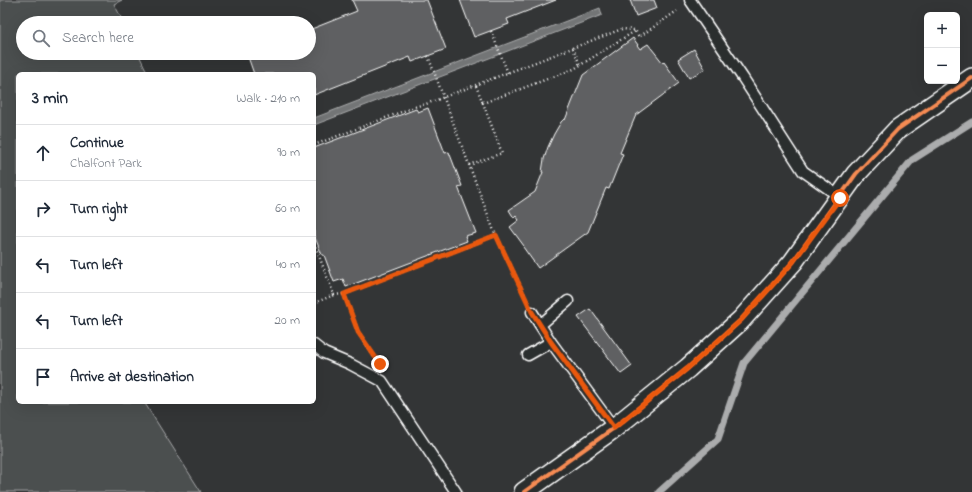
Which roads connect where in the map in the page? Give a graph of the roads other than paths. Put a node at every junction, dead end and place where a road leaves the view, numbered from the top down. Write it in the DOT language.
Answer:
graph roads {
  1 [pos="691,1"];
  2 [pos="972,78"];
  3 [pos="840,198"];
  4 [pos="568,301"];
  5 [pos="532,312"];
  6 [pos="540,325"];
  7 [pos="551,342"];
  8 [pos="316,347"];
  9 [pos="528,355"];
  10 [pos="614,428"];
  11 [pos="456,492"];
  12 [pos="524,492"];
  1 -- 3 [label="lane"];
  2 -- 3 [label="street"];
  3 -- 10 [label="street"];
  4 -- 6 [label="lane"];
  5 -- 6 [label="lane"];
  6 -- 7 [label="lane"];
  7 -- 9 [label="lane"];
  7 -- 10 [label="lane"];
  8 -- 11 [label="lane"];
  10 -- 12 [label="street"];
}
